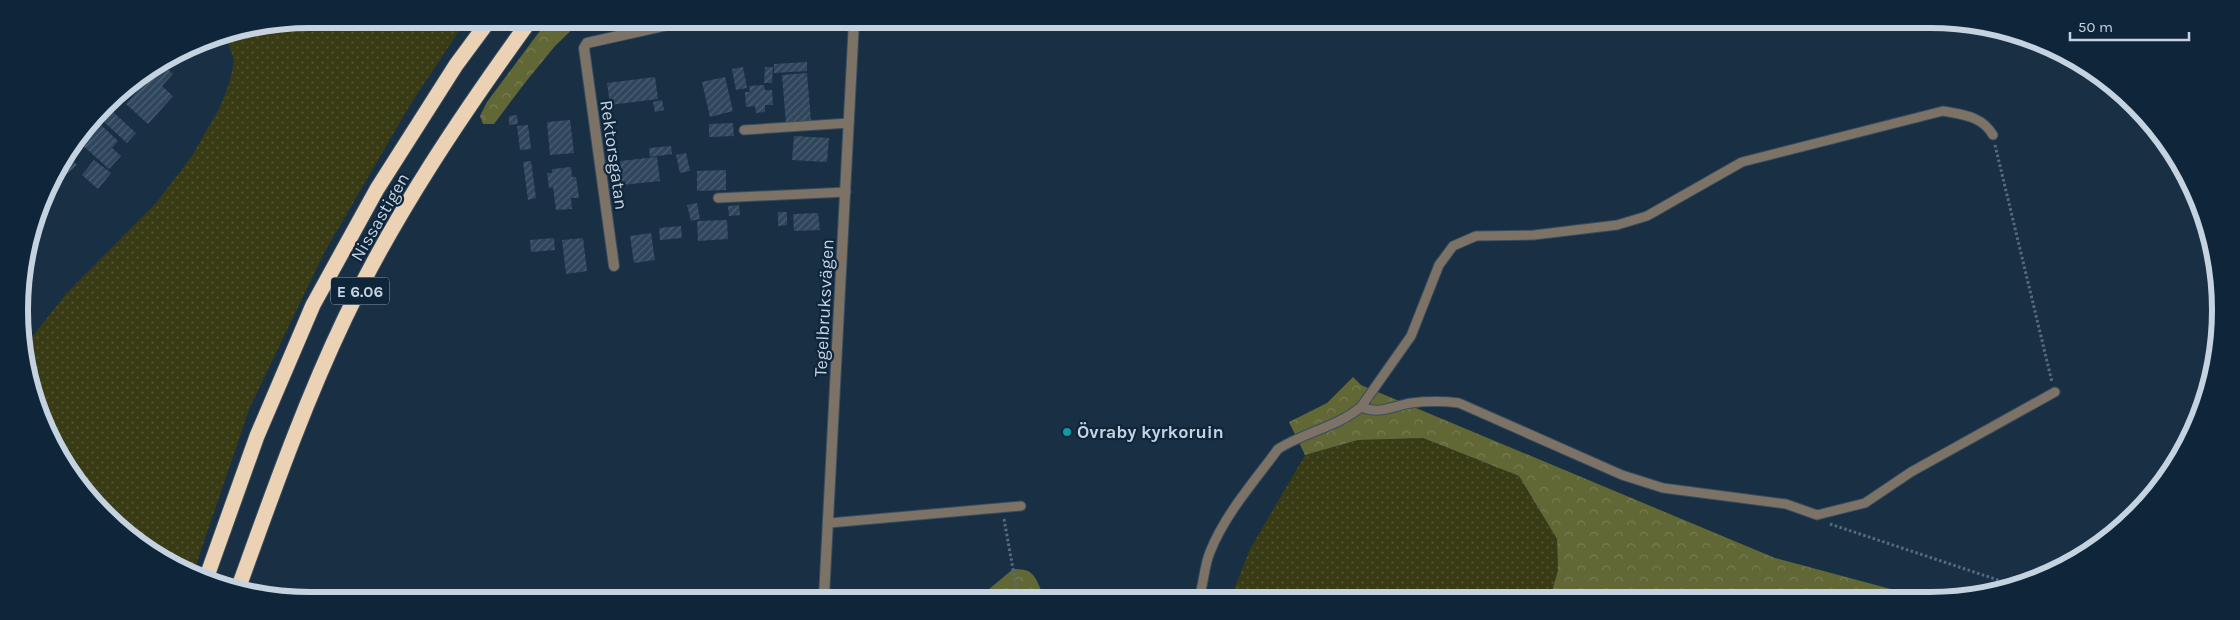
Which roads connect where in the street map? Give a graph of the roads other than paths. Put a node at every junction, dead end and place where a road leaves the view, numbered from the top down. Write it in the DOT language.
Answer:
graph roads {
  1 [pos="483,28"];
  2 [pos="526,28"];
  3 [pos="654,28"];
  4 [pos="854,28"];
  5 [pos="849,124"];
  6 [pos="744,130"];
  7 [pos="1993,135"];
  8 [pos="846,192"];
  9 [pos="718,198"];
  10 [pos="614,266"];
  11 [pos="2055,392"];
  12 [pos="1361,407"];
  13 [pos="1021,506"];
  14 [pos="829,522"];
  15 [pos="208,573"];
  16 [pos="240,584"];
  17 [pos="824,592"];
  18 [pos="1201,592"];
  1 -- 15 [label="highway, Nissastigen / E 6.06"];
  2 -- 16 [label="highway, Nissastigen / E 6.06"];
  3 -- 10 [label="street, Rektorsgatan"];
  4 -- 5 [label="street, Tegelbruksvägen"];
  5 -- 6 [label="lane"];
  5 -- 8 [label="street, Tegelbruksvägen"];
  7 -- 12 [label="lane"];
  8 -- 9 [label="lane"];
  8 -- 14 [label="street, Tegelbruksvägen"];
  11 -- 12 [label="lane"];
  12 -- 18 [label="lane"];
  13 -- 14 [label="lane"];
  14 -- 17 [label="street, Tegelbruksvägen"];
}
